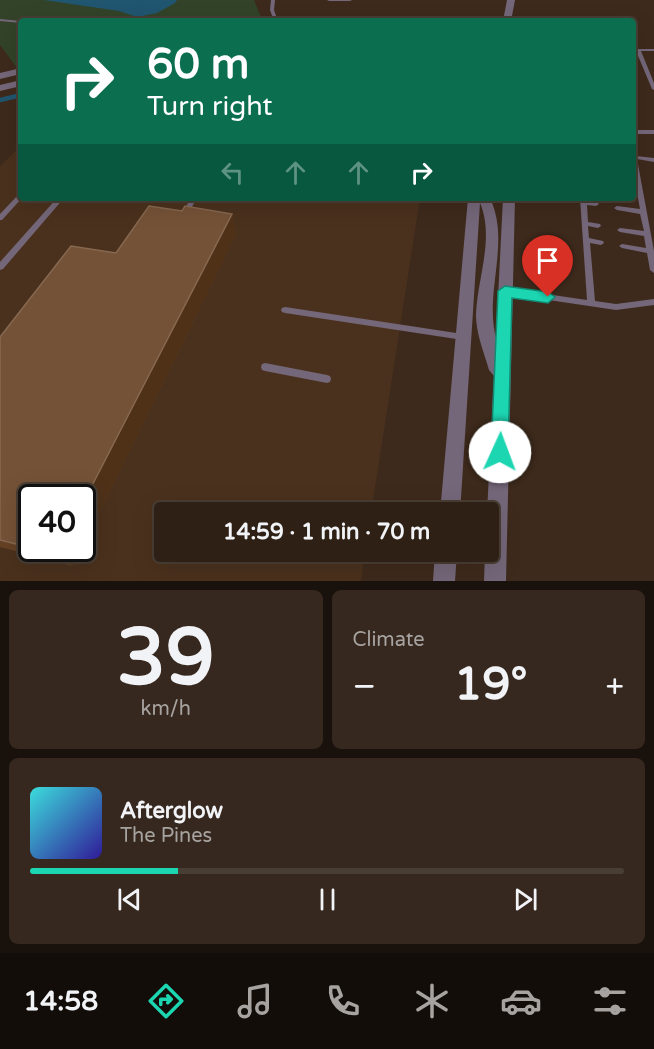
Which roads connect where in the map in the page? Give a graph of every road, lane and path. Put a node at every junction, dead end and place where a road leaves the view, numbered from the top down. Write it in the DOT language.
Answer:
graph roads {
  1 [pos="273,0"];
  2 [pos="329,0"];
  3 [pos="350,0"];
  4 [pos="511,0"];
  5 [pos="274,18"];
  6 [pos="508,18"];
  7 [pos="0,20"];
  8 [pos="18,22"];
  9 [pos="636,50"];
  10 [pos="654,50"];
  11 [pos="636,52"];
  12 [pos="18,72"];
  13 [pos="0,76"];
  14 [pos="18,84"];
  15 [pos="0,88"];
  16 [pos="654,89"];
  17 [pos="636,132"];
  18 [pos="654,132"];
  19 [pos="636,157"];
  20 [pos="654,160"];
  21 [pos="18,198"];
  22 [pos="637,198"];
  23 [pos="58,201"];
  24 [pos="192,201"];
  25 [pos="474,201"];
  26 [pos="485,201"];
  27 [pos="509,201"];
  28 [pos="584,201"];
  29 [pos="587,201"];
  30 [pos="596,204"];
  31 [pos="617,208"];
  32 [pos="643,212"];
  33 [pos="0,218"];
  34 [pos="180,223"];
  35 [pos="584,223"];
  36 [pos="598,226"];
  37 [pos="620,230"];
  38 [pos="647,234"];
  39 [pos="586,240"];
  40 [pos="601,243"];
  41 [pos="651,243"];
  42 [pos="622,246"];
  43 [pos="650,251"];
  44 [pos="0,267"];
  45 [pos="654,270"];
  46 [pos="505,291"];
  47 [pos="654,302"];
  48 [pos="591,303"];
  49 [pos="285,310"];
  50 [pos="465,337"];
  51 [pos="264,367"];
  52 [pos="327,379"];
  53 [pos="502,387"];
  54 [pos="451,502"];
  55 [pos="445,562"];
  56 [pos="444,581"];
  57 [pos="495,581"];
  1 -- 5 [label="lane"];
  2 -- 3 [label="lane"];
  4 -- 6 [label="street"];
  7 -- 8 [label="lane"];
  9 -- 10 [label="lane"];
  11 -- 16 [label="lane"];
  12 -- 13 [label="street"];
  14 -- 15 [label="street"];
  17 -- 18 [label="lane"];
  19 -- 20 [label="lane"];
  21 -- 33 [label="lane"];
  22 -- 32 [label="lane"];
  23 -- 44 [label="lane"];
  24 -- 34 [label="lane"];
  25 -- 50 [label="street"];
  26 -- 53 [label="street"];
  27 -- 46 [label="street"];
  28 -- 35 [label="lane"];
  29 -- 30 [label="lane"];
  31 -- 32 [label="lane"];
  32 -- 38 [label="lane"];
  35 -- 36 [label="lane"];
  35 -- 39 [label="lane"];
  37 -- 38 [label="lane"];
  38 -- 41 [label="lane"];
  39 -- 40 [label="lane"];
  39 -- 48 [label="lane"];
  41 -- 43 [label="lane"];
  42 -- 43 [label="lane"];
  43 -- 45 [label="lane"];
  46 -- 48 [label="lane"];
  46 -- 53 [label="street"];
  47 -- 48 [label="lane"];
  49 -- 50 [label="lane"];
  50 -- 54 [label="street"];
  51 -- 52 [label="lane"];
  53 -- 57 [label="street"];
  55 -- 56 [label="street"];
}
